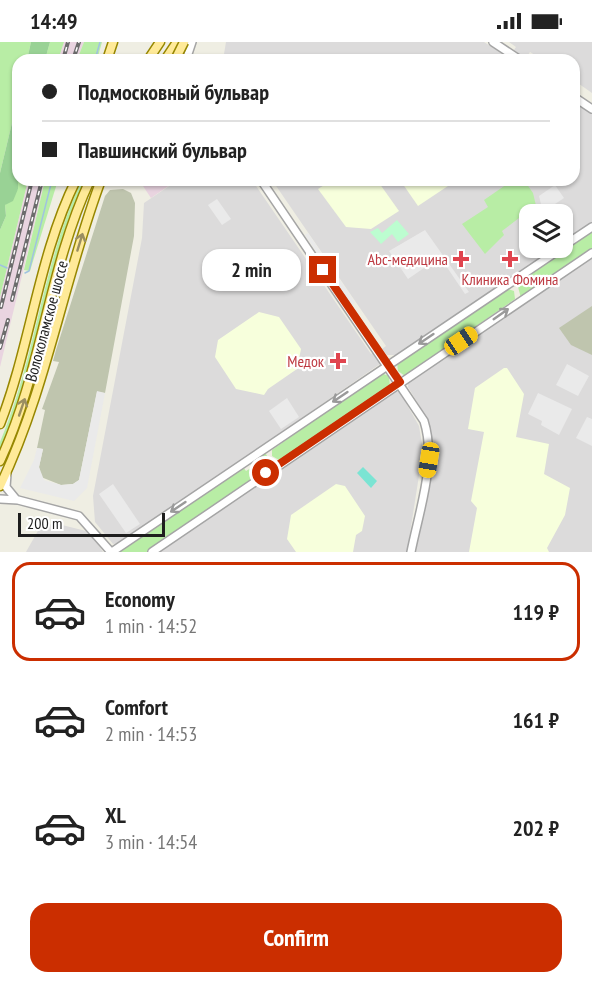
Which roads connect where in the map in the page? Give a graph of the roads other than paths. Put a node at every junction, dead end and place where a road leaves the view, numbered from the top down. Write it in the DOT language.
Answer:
graph roads {
  1 [pos="493,42"];
  2 [pos="187,44"];
  3 [pos="173,54"];
  4 [pos="511,54"];
  5 [pos="67,186"];
  6 [pos="73,186"];
  7 [pos="87,186"];
  8 [pos="99,186"];
  9 [pos="265,186"];
  10 [pos="57,224"];
  11 [pos="592,227"];
  12 [pos="573,240"];
  13 [pos="592,253"];
  14 [pos="546,258"];
  15 [pos="55,285"];
  16 [pos="48,358"];
  17 [pos="388,365"];
  18 [pos="400,382"];
  19 [pos="0,424"];
  20 [pos="0,461"];
  21 [pos="7,471"];
  22 [pos="0,486"];
  23 [pos="0,500"];
  24 [pos="18,500"];
  25 [pos="111,552"];
  26 [pos="152,552"];
  27 [pos="411,552"];
  1 -- 4 [label="street"];
  2 -- 3 [label="street"];
  5 -- 10 [label="main road"];
  6 -- 10 [label="main road, Волоколамское шоссе"];
  7 -- 15 [label="main road, Волоколамское шоссе"];
  16 -- 8 [label="main road, one-way"];
  9 -- 17 [label="street"];
  10 -- 19 [label="main road, Волоколамское шоссе"];
  11 -- 12 [label="street"];
  18 -- 13 [label="street, one-way"];
  14 -- 17 [label="street, one-way"];
  15 -- 16 [label="main road"];
  20 -- 15 [label="main road, Волоколамское шоссе, one-way"];
  16 -- 21 [label="main road"];
  17 -- 18 [label="street"];
  17 -- 25 [label="street, one-way"];
  18 -- 26 [label="street"];
  18 -- 27 [label="street"];
  21 -- 22 [label="main road"];
  21 -- 24 [label="street"];
  23 -- 24 [label="street"];
  24 -- 25 [label="street"];
}
